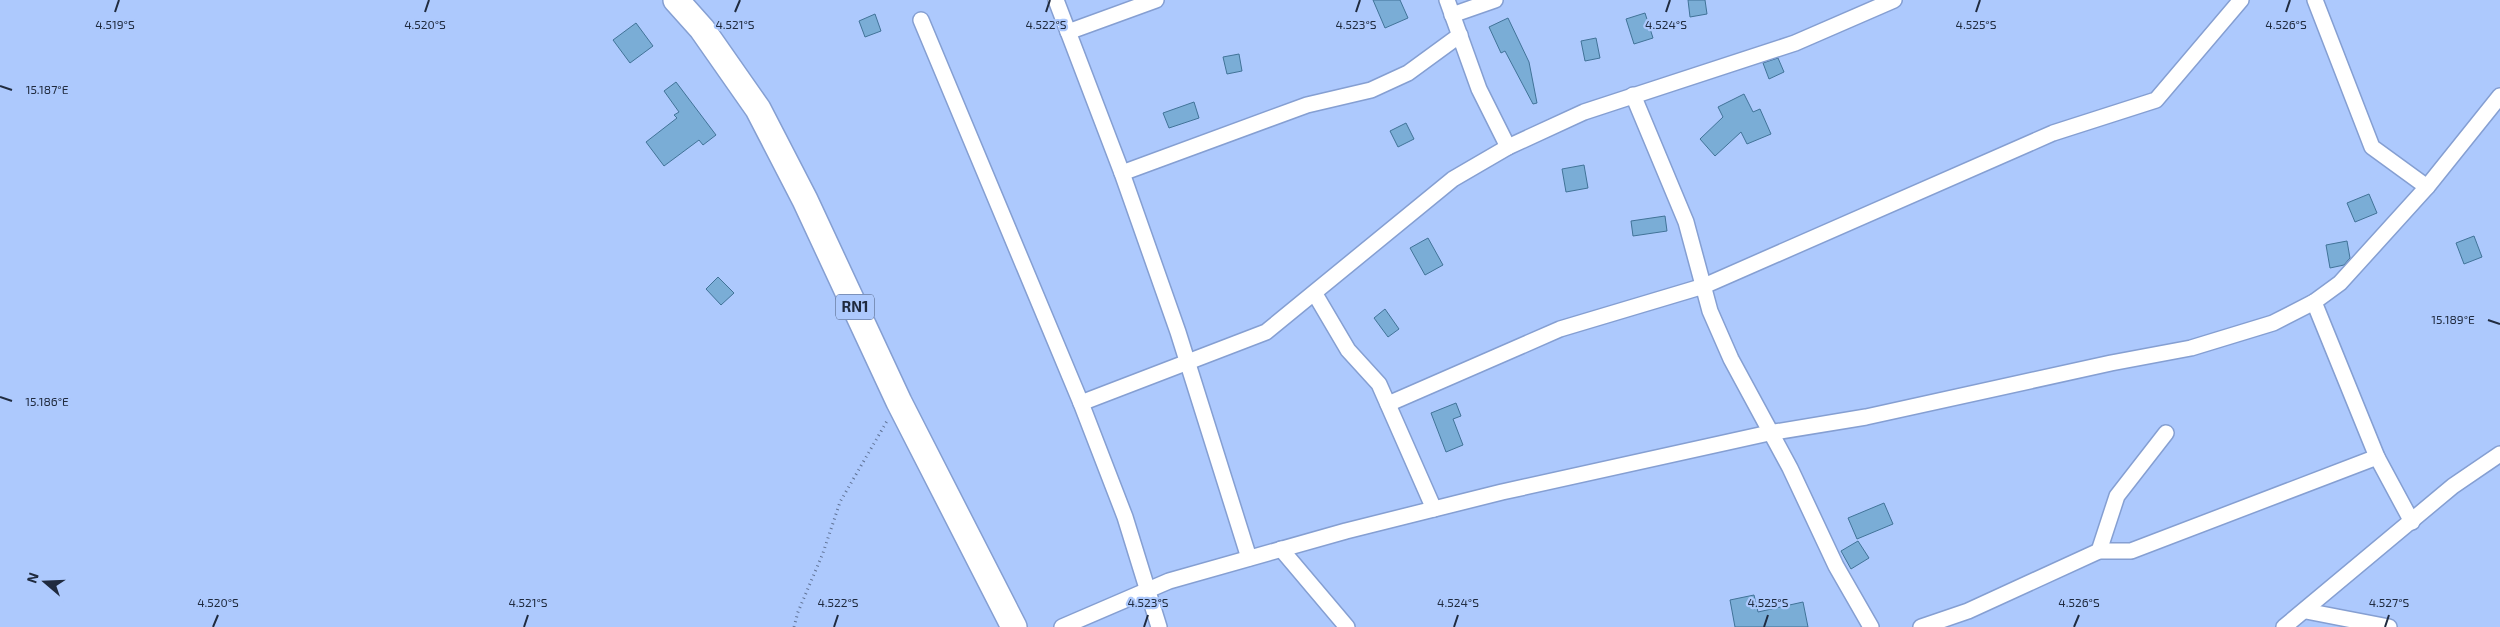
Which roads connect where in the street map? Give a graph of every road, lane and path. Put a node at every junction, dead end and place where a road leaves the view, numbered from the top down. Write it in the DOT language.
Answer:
graph roads {
  1 [pos="676,0"];
  2 [pos="1056,0"];
  3 [pos="1156,0"];
  4 [pos="1447,0"];
  5 [pos="1495,0"];
  6 [pos="1894,0"];
  7 [pos="2241,0"];
  8 [pos="2315,0"];
  9 [pos="1452,15"];
  10 [pos="921,20"];
  11 [pos="1068,32"];
  12 [pos="1460,35"];
  13 [pos="1633,95"];
  14 [pos="2500,96"];
  15 [pos="1508,147"];
  16 [pos="1122,173"];
  17 [pos="2427,187"];
  18 [pos="1704,286"];
  19 [pos="1315,294"];
  20 [pos="2314,302"];
  21 [pos="1188,363"];
  22 [pos="899,402"];
  23 [pos="1081,403"];
  24 [pos="1388,404"];
  25 [pos="1769,433"];
  26 [pos="2166,433"];
  27 [pos="2500,454"];
  28 [pos="2377,457"];
  29 [pos="1434,509"];
  30 [pos="2412,522"];
  31 [pos="1282,549"];
  32 [pos="2099,552"];
  33 [pos="1249,558"];
  34 [pos="1149,590"];
  35 [pos="2306,611"];
  36 [pos="794,627"];
  37 [pos="1014,627"];
  38 [pos="1062,627"];
  39 [pos="1159,627"];
  40 [pos="1346,627"];
  41 [pos="1871,627"];
  42 [pos="1921,627"];
  43 [pos="2284,627"];
  44 [pos="2389,627"];
  1 -- 22 [label="highway, RN1"];
  2 -- 11 [label="street"];
  3 -- 11 [label="street"];
  4 -- 9 [label="street"];
  5 -- 9 [label="street"];
  6 -- 13 [label="street"];
  7 -- 18 [label="street"];
  8 -- 17 [label="street"];
  9 -- 12 [label="street"];
  10 -- 23 [label="street"];
  11 -- 16 [label="street"];
  12 -- 15 [label="street"];
  12 -- 16 [label="street"];
  13 -- 15 [label="street"];
  13 -- 18 [label="street"];
  14 -- 17 [label="street"];
  15 -- 19 [label="street"];
  16 -- 21 [label="street"];
  17 -- 20 [label="street"];
  18 -- 24 [label="street"];
  18 -- 25 [label="street"];
  19 -- 21 [label="street"];
  19 -- 24 [label="street"];
  20 -- 25 [label="street"];
  20 -- 28 [label="street"];
  21 -- 23 [label="street"];
  21 -- 33 [label="street"];
  22 -- 36 [label="path"];
  22 -- 37 [label="highway, RN1"];
  23 -- 34 [label="street"];
  24 -- 29 [label="street"];
  25 -- 29 [label="street"];
  25 -- 41 [label="street"];
  26 -- 32 [label="street"];
  27 -- 30 [label="street"];
  28 -- 30 [label="street"];
  28 -- 32 [label="street"];
  29 -- 31 [label="street"];
  30 -- 35 [label="street"];
  31 -- 33 [label="street"];
  31 -- 40 [label="street"];
  32 -- 42 [label="street"];
  33 -- 34 [label="street"];
  34 -- 38 [label="street"];
  34 -- 39 [label="street"];
  35 -- 43 [label="street"];
  35 -- 44 [label="street"];
}
